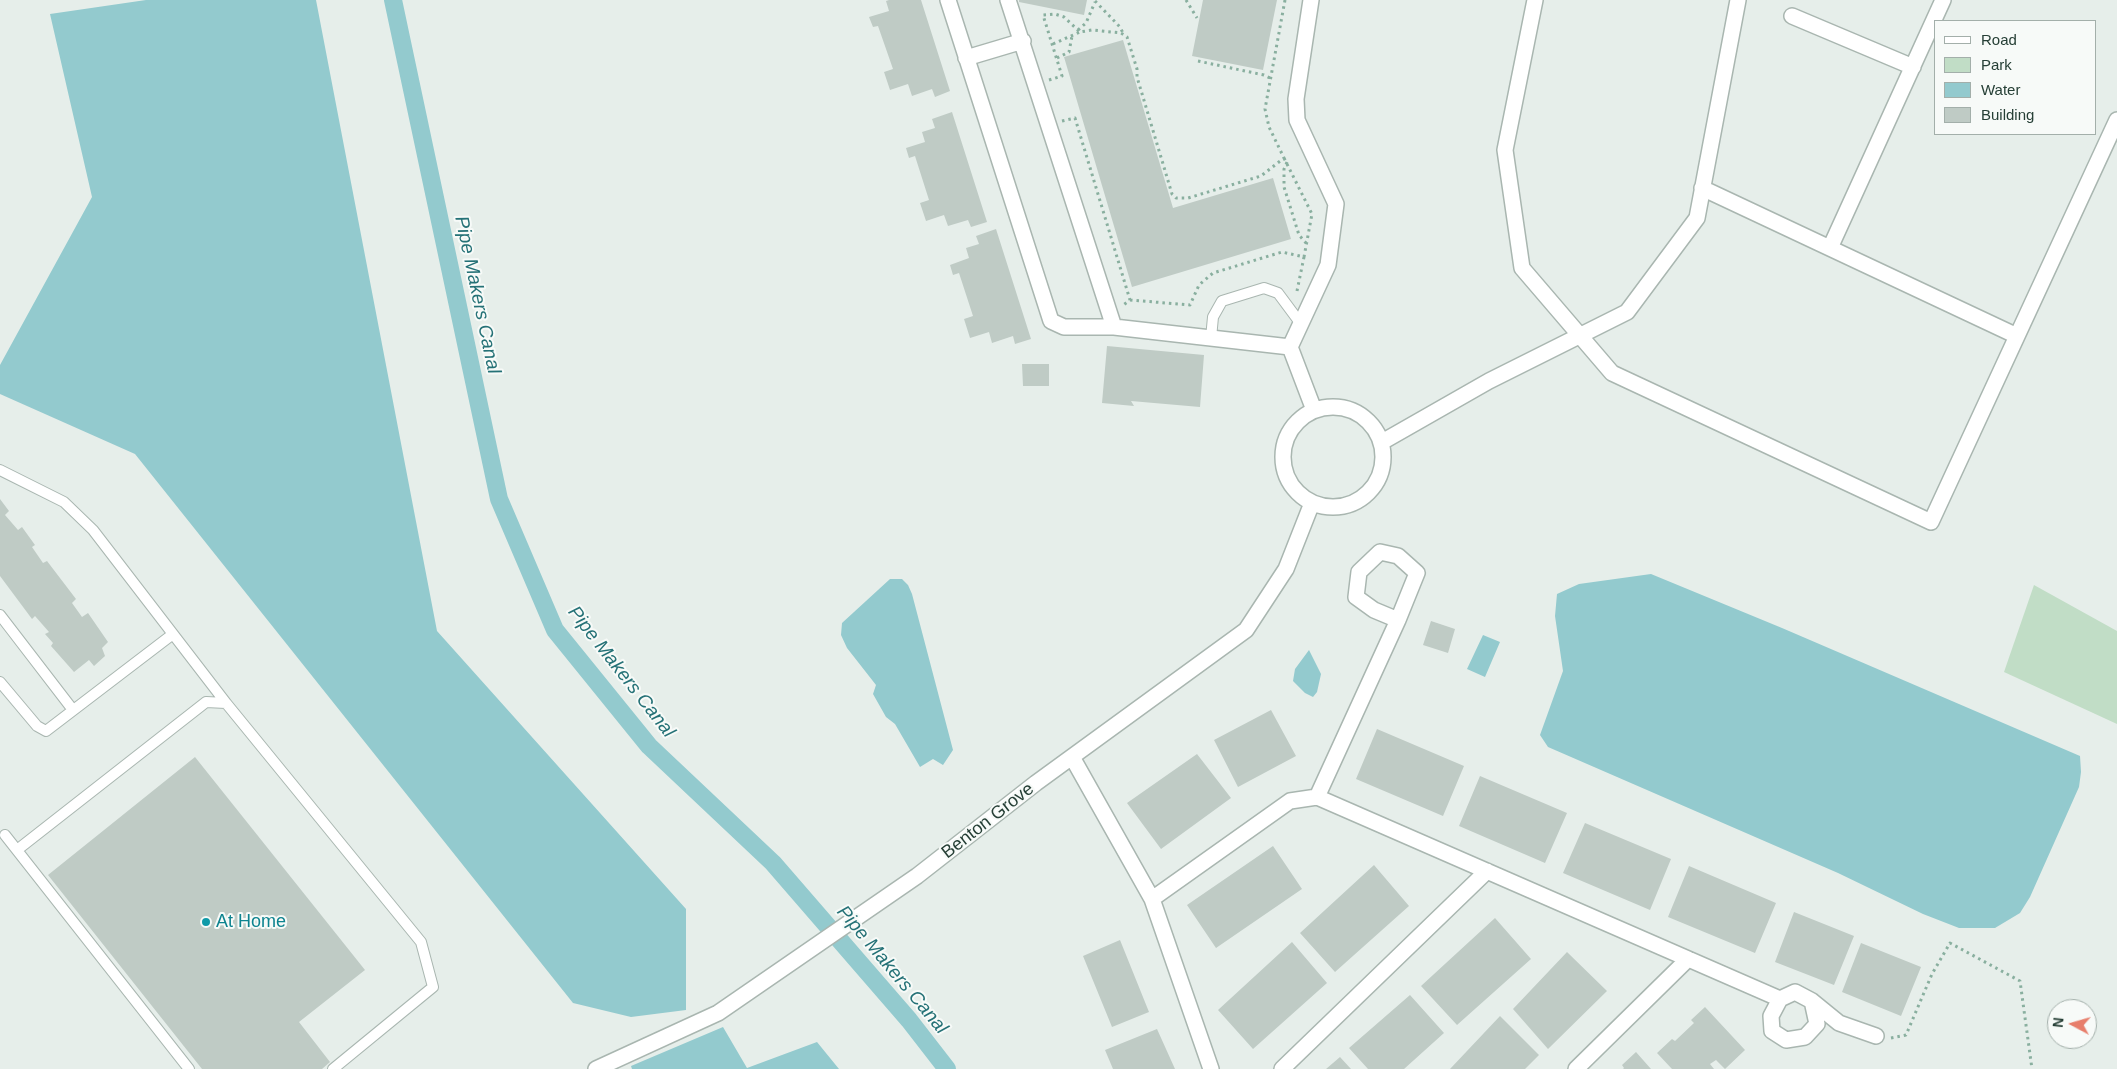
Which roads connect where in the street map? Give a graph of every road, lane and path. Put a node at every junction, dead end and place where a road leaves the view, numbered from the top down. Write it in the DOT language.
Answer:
graph roads {
  1 [pos="948,0"];
  2 [pos="1008,0"];
  3 [pos="1186,0"];
  4 [pos="1285,0"];
  5 [pos="1311,0"];
  6 [pos="1536,0"];
  7 [pos="1738,0"];
  8 [pos="1943,0"];
  9 [pos="1095,1"];
  10 [pos="1792,16"];
  11 [pos="1197,18"];
  12 [pos="1079,31"];
  13 [pos="1124,35"];
  14 [pos="1072,36"];
  15 [pos="1022,41"];
  16 [pos="1053,44"];
  17 [pos="966,58"];
  18 [pos="1057,58"];
  19 [pos="1198,61"];
  20 [pos="1912,67"];
  21 [pos="1270,78"];
  22 [pos="1036,84"];
  23 [pos="2117,120"];
  24 [pos="1049,124"];
  25 [pos="1284,158"];
  26 [pos="1287,162"];
  27 [pos="1702,188"];
  28 [pos="1306,244"];
  29 [pos="1830,248"];
  30 [pos="1304,256"];
  31 [pos="1130,300"];
  32 [pos="1288,308"];
  33 [pos="1112,322"];
  34 [pos="1301,324"];
  35 [pos="1580,336"];
  36 [pos="2017,336"];
  37 [pos="1211,338"];
  38 [pos="1290,347"];
  39 [pos="1314,410"];
  40 [pos="1382,442"];
  41 [pos="0,470"];
  42 [pos="1312,503"];
  43 [pos="0,615"];
  44 [pos="1398,620"];
  45 [pos="173,634"];
  46 [pos="0,682"];
  47 [pos="226,703"];
  48 [pos="73,710"];
  49 [pos="1072,757"];
  50 [pos="1317,797"];
  51 [pos="5,835"];
  52 [pos="17,850"];
  53 [pos="1487,871"];
  54 [pos="1152,899"];
  55 [pos="1688,959"];
  56 [pos="1780,999"];
  57 [pos="1812,1000"];
  58 [pos="1876,1036"];
  59 [pos="189,1069"];
  60 [pos="333,1069"];
  61 [pos="596,1069"];
  62 [pos="1211,1069"];
  63 [pos="1282,1069"];
  64 [pos="1576,1069"];
  65 [pos="2032,1069"];
  1 -- 17 [label="street"];
  2 -- 15 [label="street"];
  3 -- 11 [label="path"];
  4 -- 21 [label="path"];
  5 -- 34 [label="street"];
  6 -- 35 [label="street"];
  7 -- 27 [label="street"];
  8 -- 20 [label="street"];
  9 -- 12 [label="path"];
  9 -- 13 [label="path"];
  10 -- 20 [label="street"];
  12 -- 13 [label="path"];
  12 -- 14 [label="path"];
  12 -- 16 [label="path"];
  13 -- 25 [label="path"];
  14 -- 16 [label="path"];
  14 -- 18 [label="path"];
  15 -- 17 [label="street"];
  15 -- 22 [label="street"];
  16 -- 18 [label="path"];
  17 -- 33 [label="street"];
  18 -- 22 [label="path"];
  19 -- 21 [label="path"];
  20 -- 29 [label="street"];
  21 -- 25 [label="path"];
  22 -- 24 [label="street"];
  23 -- 36 [label="street"];
  24 -- 31 [label="path"];
  24 -- 33 [label="street"];
  25 -- 26 [label="path"];
  26 -- 28 [label="path"];
  26 -- 28 [label="path"];
  27 -- 29 [label="street"];
  27 -- 35 [label="street"];
  28 -- 30 [label="path"];
  29 -- 36 [label="street"];
  30 -- 31 [label="path"];
  30 -- 32 [label="path"];
  31 -- 33 [label="path"];
  32 -- 34 [label="lane"];
  32 -- 37 [label="lane"];
  33 -- 37 [label="street"];
  34 -- 38 [label="street"];
  35 -- 36 [label="street"];
  35 -- 40 [label="street"];
  37 -- 38 [label="street"];
  38 -- 39 [label="street"];
  39 -- 40 [label="street"];
  39 -- 42 [label="street"];
  40 -- 42 [label="street"];
  41 -- 45 [label="lane"];
  42 -- 49 [label="street, Benton Grove"];
  43 -- 48 [label="lane"];
  44 -- 44 [label="street"];
  44 -- 50 [label="street"];
  45 -- 47 [label="lane"];
  45 -- 48 [label="lane"];
  46 -- 48 [label="lane"];
  47 -- 52 [label="lane"];
  47 -- 60 [label="lane"];
  49 -- 54 [label="street"];
  49 -- 61 [label="street, Benton Grove"];
  50 -- 53 [label="street"];
  50 -- 54 [label="street"];
  51 -- 52 [label="lane"];
  52 -- 59 [label="lane"];
  53 -- 55 [label="street"];
  53 -- 63 [label="street"];
  54 -- 62 [label="street"];
  55 -- 56 [label="street"];
  55 -- 64 [label="street"];
  56 -- 57 [label="street"];
  56 -- 57 [label="street"];
  57 -- 58 [label="street"];
  58 -- 65 [label="path"];
}
